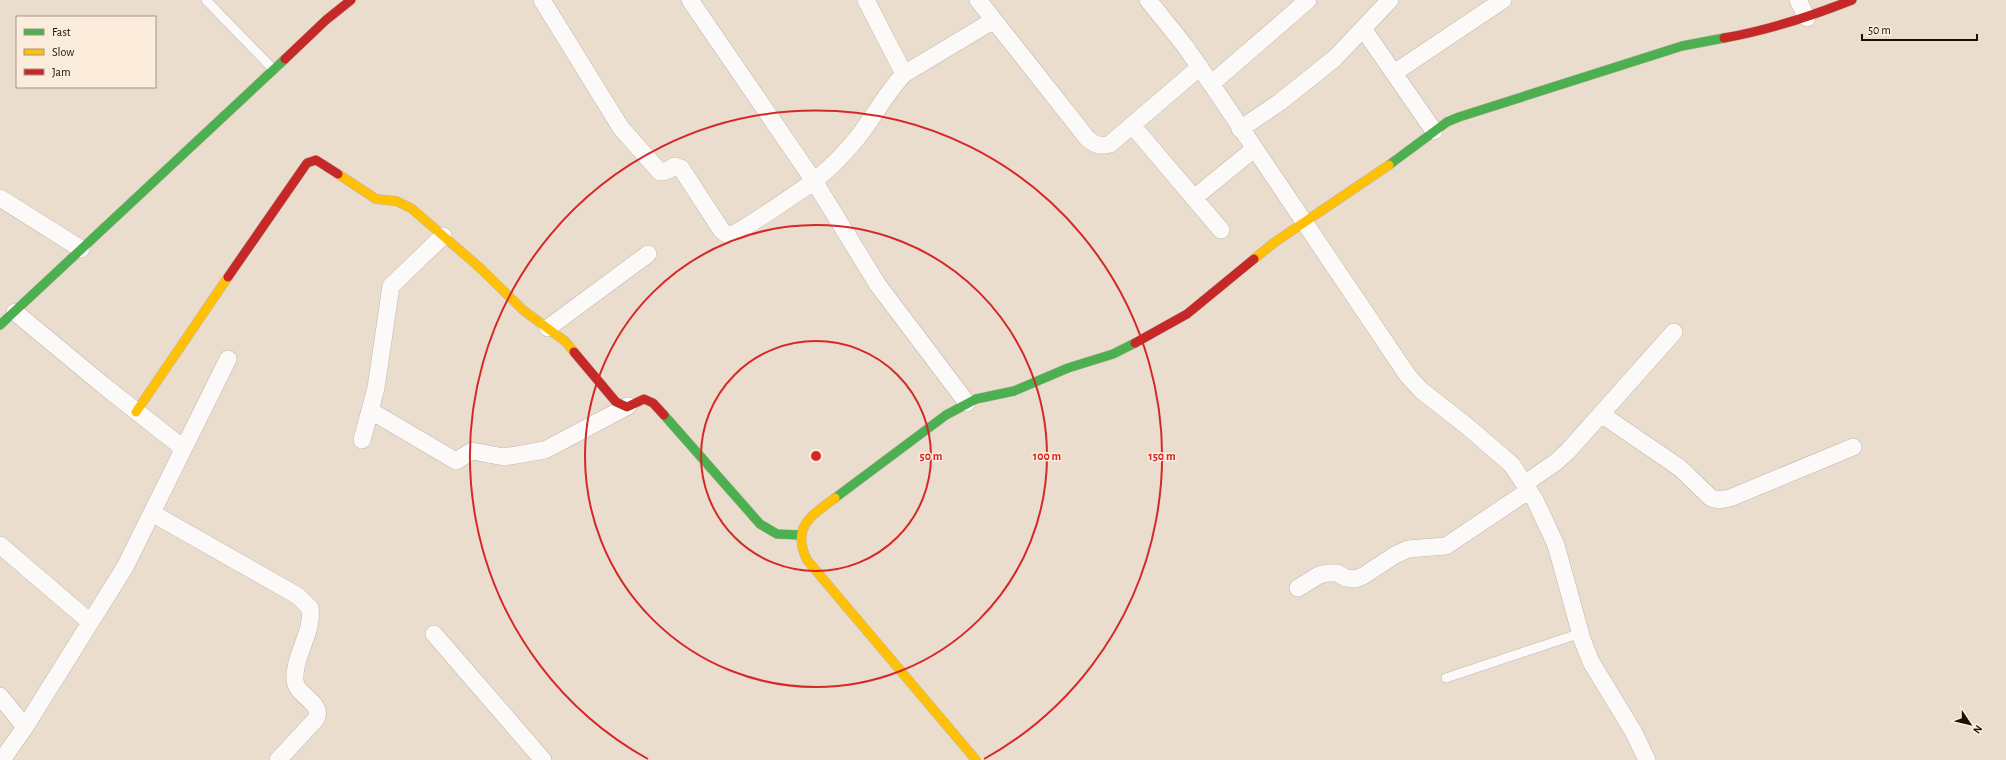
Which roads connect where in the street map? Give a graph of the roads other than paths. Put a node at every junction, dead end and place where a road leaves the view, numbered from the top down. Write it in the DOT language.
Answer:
graph roads {
  1 [pos="206,0"];
  2 [pos="351,0"];
  3 [pos="542,0"];
  4 [pos="690,0"];
  5 [pos="866,0"];
  6 [pos="978,0"];
  7 [pos="1148,0"];
  8 [pos="1308,0"];
  9 [pos="1390,0"];
  10 [pos="1503,0"];
  11 [pos="1798,0"];
  12 [pos="1852,0"];
  13 [pos="1807,18"];
  14 [pos="994,20"];
  15 [pos="1364,30"];
  16 [pos="1200,68"];
  17 [pos="273,69"];
  18 [pos="1394,73"];
  19 [pos="904,74"];
  20 [pos="1211,84"];
  21 [pos="1132,125"];
  22 [pos="1240,129"];
  23 [pos="1434,131"];
  24 [pos="1254,149"];
  25 [pos="814,180"];
  26 [pos="0,198"];
  27 [pos="1194,198"];
  28 [pos="1304,222"];
  29 [pos="1221,230"];
  30 [pos="443,236"];
  31 [pos="81,249"];
  32 [pos="648,254"];
  33 [pos="15,312"];
  34 [pos="0,325"];
  35 [pos="548,328"];
  36 [pos="1674,332"];
  37 [pos="228,359"];
  38 [pos="967,403"];
  39 [pos="628,406"];
  40 [pos="371,411"];
  41 [pos="136,412"];
  42 [pos="1601,414"];
  43 [pos="362,440"];
  44 [pos="1853,447"];
  45 [pos="183,448"];
  46 [pos="1526,487"];
  47 [pos="152,513"];
  48 [pos="800,535"];
  49 [pos="0,545"];
  50 [pos="1298,588"];
  51 [pos="90,622"];
  52 [pos="434,634"];
  53 [pos="1581,634"];
  54 [pos="1446,678"];
  55 [pos="0,696"];
  56 [pos="25,727"];
  57 [pos="2,760"];
  58 [pos="278,760"];
  59 [pos="543,760"];
  60 [pos="976,760"];
  61 [pos="1647,760"];
  1 -- 17 [label="lane"];
  2 -- 17 [label="street"];
  3 -- 25 [label="street"];
  4 -- 25 [label="street"];
  5 -- 19 [label="street"];
  6 -- 14 [label="street"];
  7 -- 16 [label="street"];
  8 -- 20 [label="street"];
  9 -- 15 [label="street"];
  10 -- 18 [label="street"];
  11 -- 13 [label="street"];
  12 -- 13 [label="street"];
  13 -- 23 [label="street"];
  14 -- 19 [label="street"];
  14 -- 21 [label="street"];
  15 -- 18 [label="street"];
  15 -- 22 [label="street"];
  16 -- 20 [label="street"];
  16 -- 21 [label="street"];
  17 -- 31 [label="street"];
  18 -- 23 [label="street"];
  19 -- 25 [label="street"];
  20 -- 22 [label="street"];
  21 -- 27 [label="street"];
  22 -- 24 [label="street"];
  23 -- 28 [label="street"];
  24 -- 27 [label="street"];
  24 -- 28 [label="street"];
  25 -- 38 [label="street"];
  26 -- 31 [label="street"];
  27 -- 29 [label="street"];
  28 -- 38 [label="street"];
  28 -- 46 [label="street"];
  30 -- 35 [label="street"];
  30 -- 40 [label="street"];
  30 -- 41 [label="street"];
  31 -- 33 [label="street"];
  32 -- 35 [label="street"];
  33 -- 34 [label="street"];
  33 -- 41 [label="street"];
  35 -- 39 [label="street"];
  36 -- 42 [label="street"];
  37 -- 45 [label="street"];
  38 -- 48 [label="street"];
  39 -- 40 [label="street"];
  39 -- 48 [label="street"];
  40 -- 43 [label="street"];
  41 -- 45 [label="street"];
  42 -- 44 [label="street"];
  42 -- 46 [label="street"];
  45 -- 47 [label="street"];
  46 -- 50 [label="street"];
  46 -- 53 [label="street"];
  47 -- 51 [label="street"];
  47 -- 58 [label="street"];
  48 -- 60 [label="street"];
  49 -- 51 [label="street"];
  51 -- 56 [label="street"];
  52 -- 59 [label="street"];
  53 -- 54 [label="lane"];
  53 -- 61 [label="street"];
  55 -- 56 [label="street"];
  56 -- 57 [label="street"];
}
